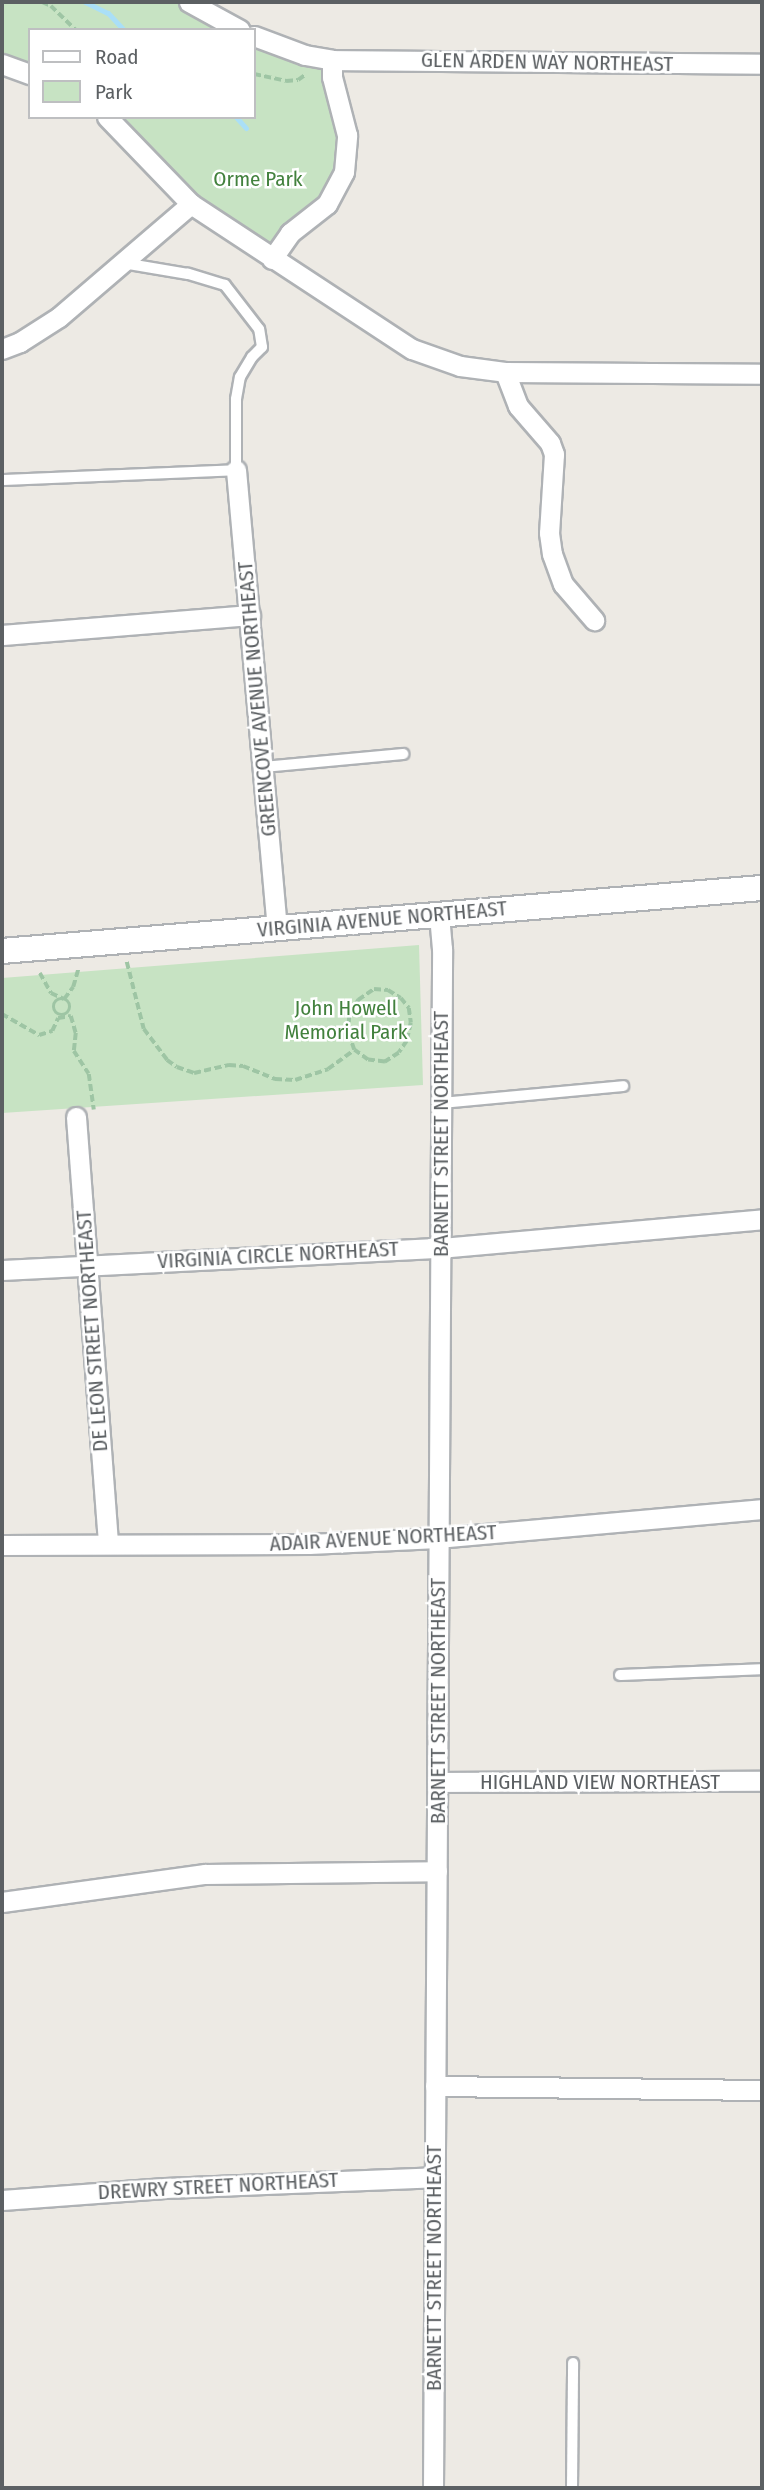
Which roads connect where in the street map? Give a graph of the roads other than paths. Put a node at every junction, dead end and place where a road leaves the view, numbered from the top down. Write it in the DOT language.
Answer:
graph roads {
  1 [pos="189,2"];
  2 [pos="236,28"];
  3 [pos="256,37"];
  4 [pos="332,61"];
  5 [pos="2,64"];
  6 [pos="762,64"];
  7 [pos="28,73"];
  8 [pos="109,119"];
  9 [pos="191,204"];
  10 [pos="272,259"];
  11 [pos="123,262"];
  12 [pos="2,349"];
  13 [pos="505,372"];
  14 [pos="762,374"];
  15 [pos="236,470"];
  16 [pos="2,480"];
  17 [pos="250,615"];
  18 [pos="594,620"];
  19 [pos="2,635"];
  20 [pos="403,754"];
  21 [pos="263,767"];
  22 [pos="762,888"];
  23 [pos="439,914"];
  24 [pos="277,928"];
  25 [pos="2,951"];
  26 [pos="623,1086"];
  27 [pos="441,1103"];
  28 [pos="85,1113"];
  29 [pos="762,1219"];
  30 [pos="440,1248"];
  31 [pos="87,1264"];
  32 [pos="2,1270"];
  33 [pos="762,1509"];
  34 [pos="438,1538"];
  35 [pos="108,1544"];
  36 [pos="2,1545"];
  37 [pos="762,1669"];
  38 [pos="620,1675"];
  39 [pos="762,1781"];
  40 [pos="437,1782"];
  41 [pos="437,1871"];
  42 [pos="2,1902"];
  43 [pos="435,2086"];
  44 [pos="762,2090"];
  45 [pos="435,2177"];
  46 [pos="2,2200"];
  47 [pos="573,2363"];
  48 [pos="433,2488"];
  49 [pos="572,2488"];
  1 -- 2 [label="street"];
  3 -- 4 [label="street, GLEN ARDEN WAY NORTHEAST"];
  4 -- 6 [label="street, GLEN ARDEN WAY NORTHEAST"];
  4 -- 10 [label="street"];
  5 -- 7 [label="street"];
  8 -- 9 [label="street"];
  9 -- 10 [label="street"];
  9 -- 11 [label="street"];
  10 -- 13 [label="street"];
  11 -- 12 [label="street"];
  11 -- 15 [label="lane"];
  13 -- 14 [label="street"];
  13 -- 18 [label="street"];
  15 -- 16 [label="lane"];
  15 -- 17 [label="street, GREENCOVE AVENUE NORTHEAST"];
  17 -- 19 [label="street"];
  17 -- 21 [label="street, GREENCOVE AVENUE NORTHEAST"];
  20 -- 21 [label="lane"];
  21 -- 24 [label="street, GREENCOVE AVENUE NORTHEAST"];
  22 -- 23 [label="street, VIRGINIA AVENUE NORTHEAST"];
  23 -- 24 [label="street, VIRGINIA AVENUE NORTHEAST"];
  23 -- 27 [label="street, BARNETT STREET NORTHEAST"];
  24 -- 25 [label="street, VIRGINIA AVENUE NORTHEAST"];
  26 -- 27 [label="lane"];
  27 -- 30 [label="street, BARNETT STREET NORTHEAST"];
  28 -- 31 [label="street, DE LEON STREET NORTHEAST"];
  29 -- 30 [label="street, VIRGINIA CIRCLE NORTHEAST"];
  30 -- 31 [label="street, VIRGINIA CIRCLE NORTHEAST"];
  30 -- 34 [label="street, BARNETT STREET NORTHEAST"];
  31 -- 32 [label="street, VIRGINIA CIRCLE NORTHEAST"];
  31 -- 35 [label="street, DE LEON STREET NORTHEAST"];
  33 -- 34 [label="street, ADAIR AVENUE NORTHEAST"];
  34 -- 35 [label="street, ADAIR AVENUE NORTHEAST"];
  34 -- 40 [label="street, BARNETT STREET NORTHEAST"];
  35 -- 36 [label="street, ADAIR AVENUE NORTHEAST"];
  37 -- 38 [label="lane"];
  39 -- 40 [label="street, HIGHLAND VIEW NORTHEAST"];
  40 -- 41 [label="street, BARNETT STREET NORTHEAST"];
  41 -- 42 [label="street"];
  41 -- 43 [label="street, BARNETT STREET NORTHEAST"];
  43 -- 44 [label="street"];
  43 -- 45 [label="street, BARNETT STREET NORTHEAST"];
  45 -- 46 [label="street, DREWRY STREET NORTHEAST"];
  45 -- 48 [label="street, BARNETT STREET NORTHEAST"];
  47 -- 49 [label="lane"];
}
